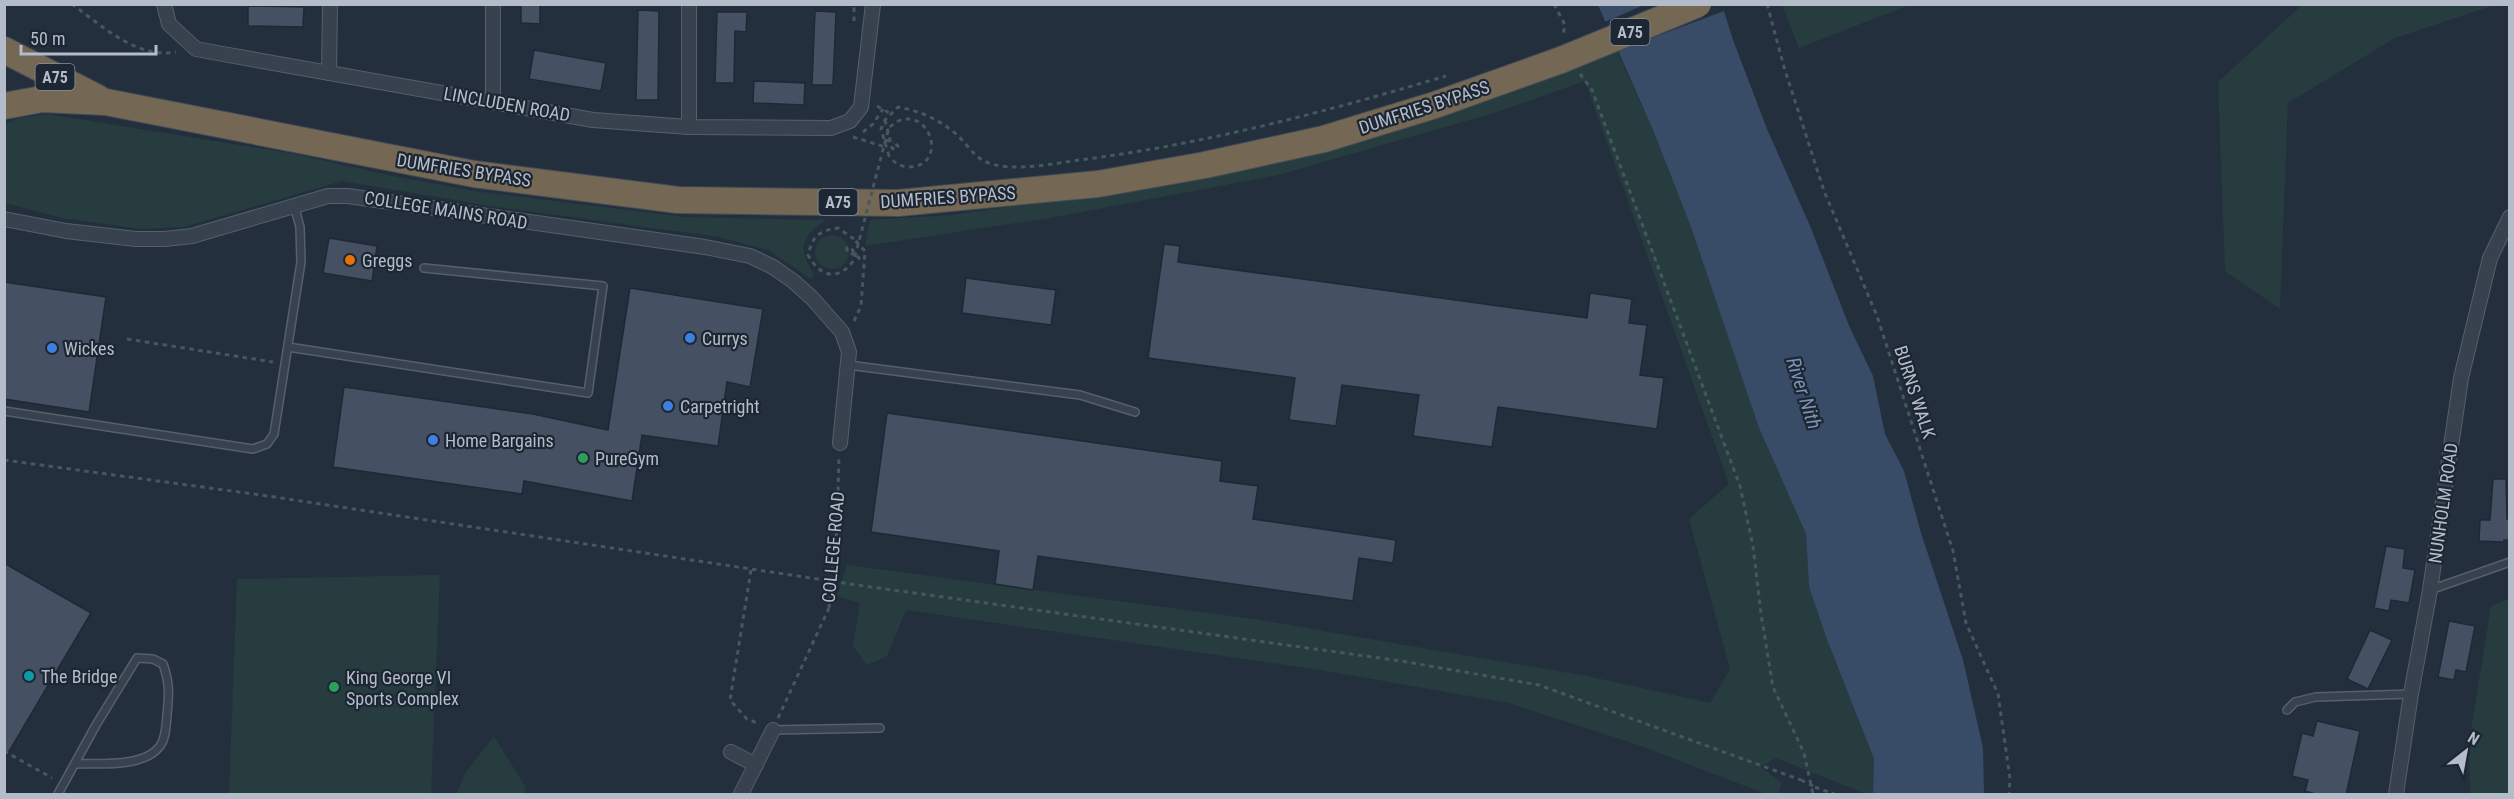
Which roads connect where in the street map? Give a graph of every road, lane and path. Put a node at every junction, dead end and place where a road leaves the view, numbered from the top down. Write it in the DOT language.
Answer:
graph roads {
  1 [pos="72,4"];
  2 [pos="164,4"];
  3 [pos="330,4"];
  4 [pos="494,4"];
  5 [pos="688,4"];
  6 [pos="873,4"];
  7 [pos="1554,4"];
  8 [pos="1698,4"];
  9 [pos="1767,4"];
  10 [pos="196,49"];
  11 [pos="4,50"];
  12 [pos="1567,56"];
  13 [pos="329,73"];
  14 [pos="1449,75"];
  15 [pos="106,102"];
  16 [pos="493,102"];
  17 [pos="4,106"];
  18 [pos="883,109"];
  19 [pos="885,120"];
  20 [pos="689,127"];
  21 [pos="838,127"];
  22 [pos="854,138"];
  23 [pos="885,140"];
  24 [pos="885,147"];
  25 [pos="294,205"];
  26 [pos="2510,217"];
  27 [pos="4,219"];
  28 [pos="855,255"];
  29 [pos="864,264"];
  30 [pos="424,268"];
  31 [pos="127,339"];
  32 [pos="288,347"];
  33 [pos="848,359"];
  34 [pos="285,363"];
  35 [pos="4,411"];
  36 [pos="1135,412"];
  37 [pos="840,443"];
  38 [pos="4,460"];
  39 [pos="2510,562"];
  40 [pos="751,570"];
  41 [pos="2430,590"];
  42 [pos="2411,694"];
  43 [pos="2287,710"];
  44 [pos="880,728"];
  45 [pos="773,730"];
  46 [pos="4,751"];
  47 [pos="731,752"];
  48 [pos="75,764"];
  49 [pos="756,765"];
  50 [pos="63,784"];
  51 [pos="58,795"];
  52 [pos="741,795"];
  53 [pos="1812,795"];
  54 [pos="1834,795"];
  55 [pos="2009,795"];
  56 [pos="2396,795"];
  1 -- 10 [label="path"];
  2 -- 10 [label="street"];
  3 -- 13 [label="street"];
  4 -- 16 [label="street"];
  5 -- 20 [label="street"];
  6 -- 21 [label="street"];
  7 -- 12 [label="path"];
  8 -- 12 [label="highway, DUMFRIES BYPASS / A75, bridge"];
  9 -- 55 [label="path, BURNS WALK"];
  10 -- 13 [label="street, LINCLUDEN ROAD"];
  11 -- 15 [label="highway, DUMFRIES BYPASS / A75"];
  12 -- 15 [label="highway, DUMFRIES BYPASS / A75"];
  12 -- 53 [label="path"];
  13 -- 16 [label="street, LINCLUDEN ROAD"];
  14 -- 19 [label="path"];
  15 -- 17 [label="highway, DUMFRIES BYPASS / A75"];
  16 -- 20 [label="street, LINCLUDEN ROAD"];
  18 -- 22 [label="path"];
  19 -- 23 [label="path, bridge"];
  19 -- 24 [label="path"];
  20 -- 21 [label="street, LINCLUDEN ROAD"];
  21 -- 22 [label="path"];
  22 -- 24 [label="path"];
  23 -- 24 [label="path, bridge"];
  23 -- 28 [label="path, bridge"];
  25 -- 27 [label="street, COLLEGE MAINS ROAD"];
  25 -- 32 [label="lane"];
  25 -- 33 [label="street, COLLEGE MAINS ROAD"];
  26 -- 41 [label="street, NUNHOLM ROAD"];
  28 -- 29 [label="path, bridge"];
  28 -- 29 [label="path, bridge"];
  29 -- 33 [label="path"];
  30 -- 32 [label="lane"];
  31 -- 34 [label="path"];
  32 -- 34 [label="lane"];
  33 -- 36 [label="lane"];
  33 -- 37 [label="street"];
  34 -- 35 [label="lane"];
  37 -- 45 [label="path, COLLEGE ROAD, bridge"];
  38 -- 40 [label="path"];
  39 -- 41 [label="lane"];
  40 -- 45 [label="path"];
  40 -- 54 [label="path, bridge"];
  41 -- 42 [label="street, NUNHOLM ROAD"];
  42 -- 43 [label="lane"];
  42 -- 56 [label="street, NUNHOLM ROAD"];
  44 -- 45 [label="lane"];
  45 -- 49 [label="street"];
  46 -- 50 [label="path"];
  47 -- 49 [label="street"];
  48 -- 48 [label="lane"];
  48 -- 50 [label="lane"];
  49 -- 52 [label="street"];
  50 -- 51 [label="lane"];
}
